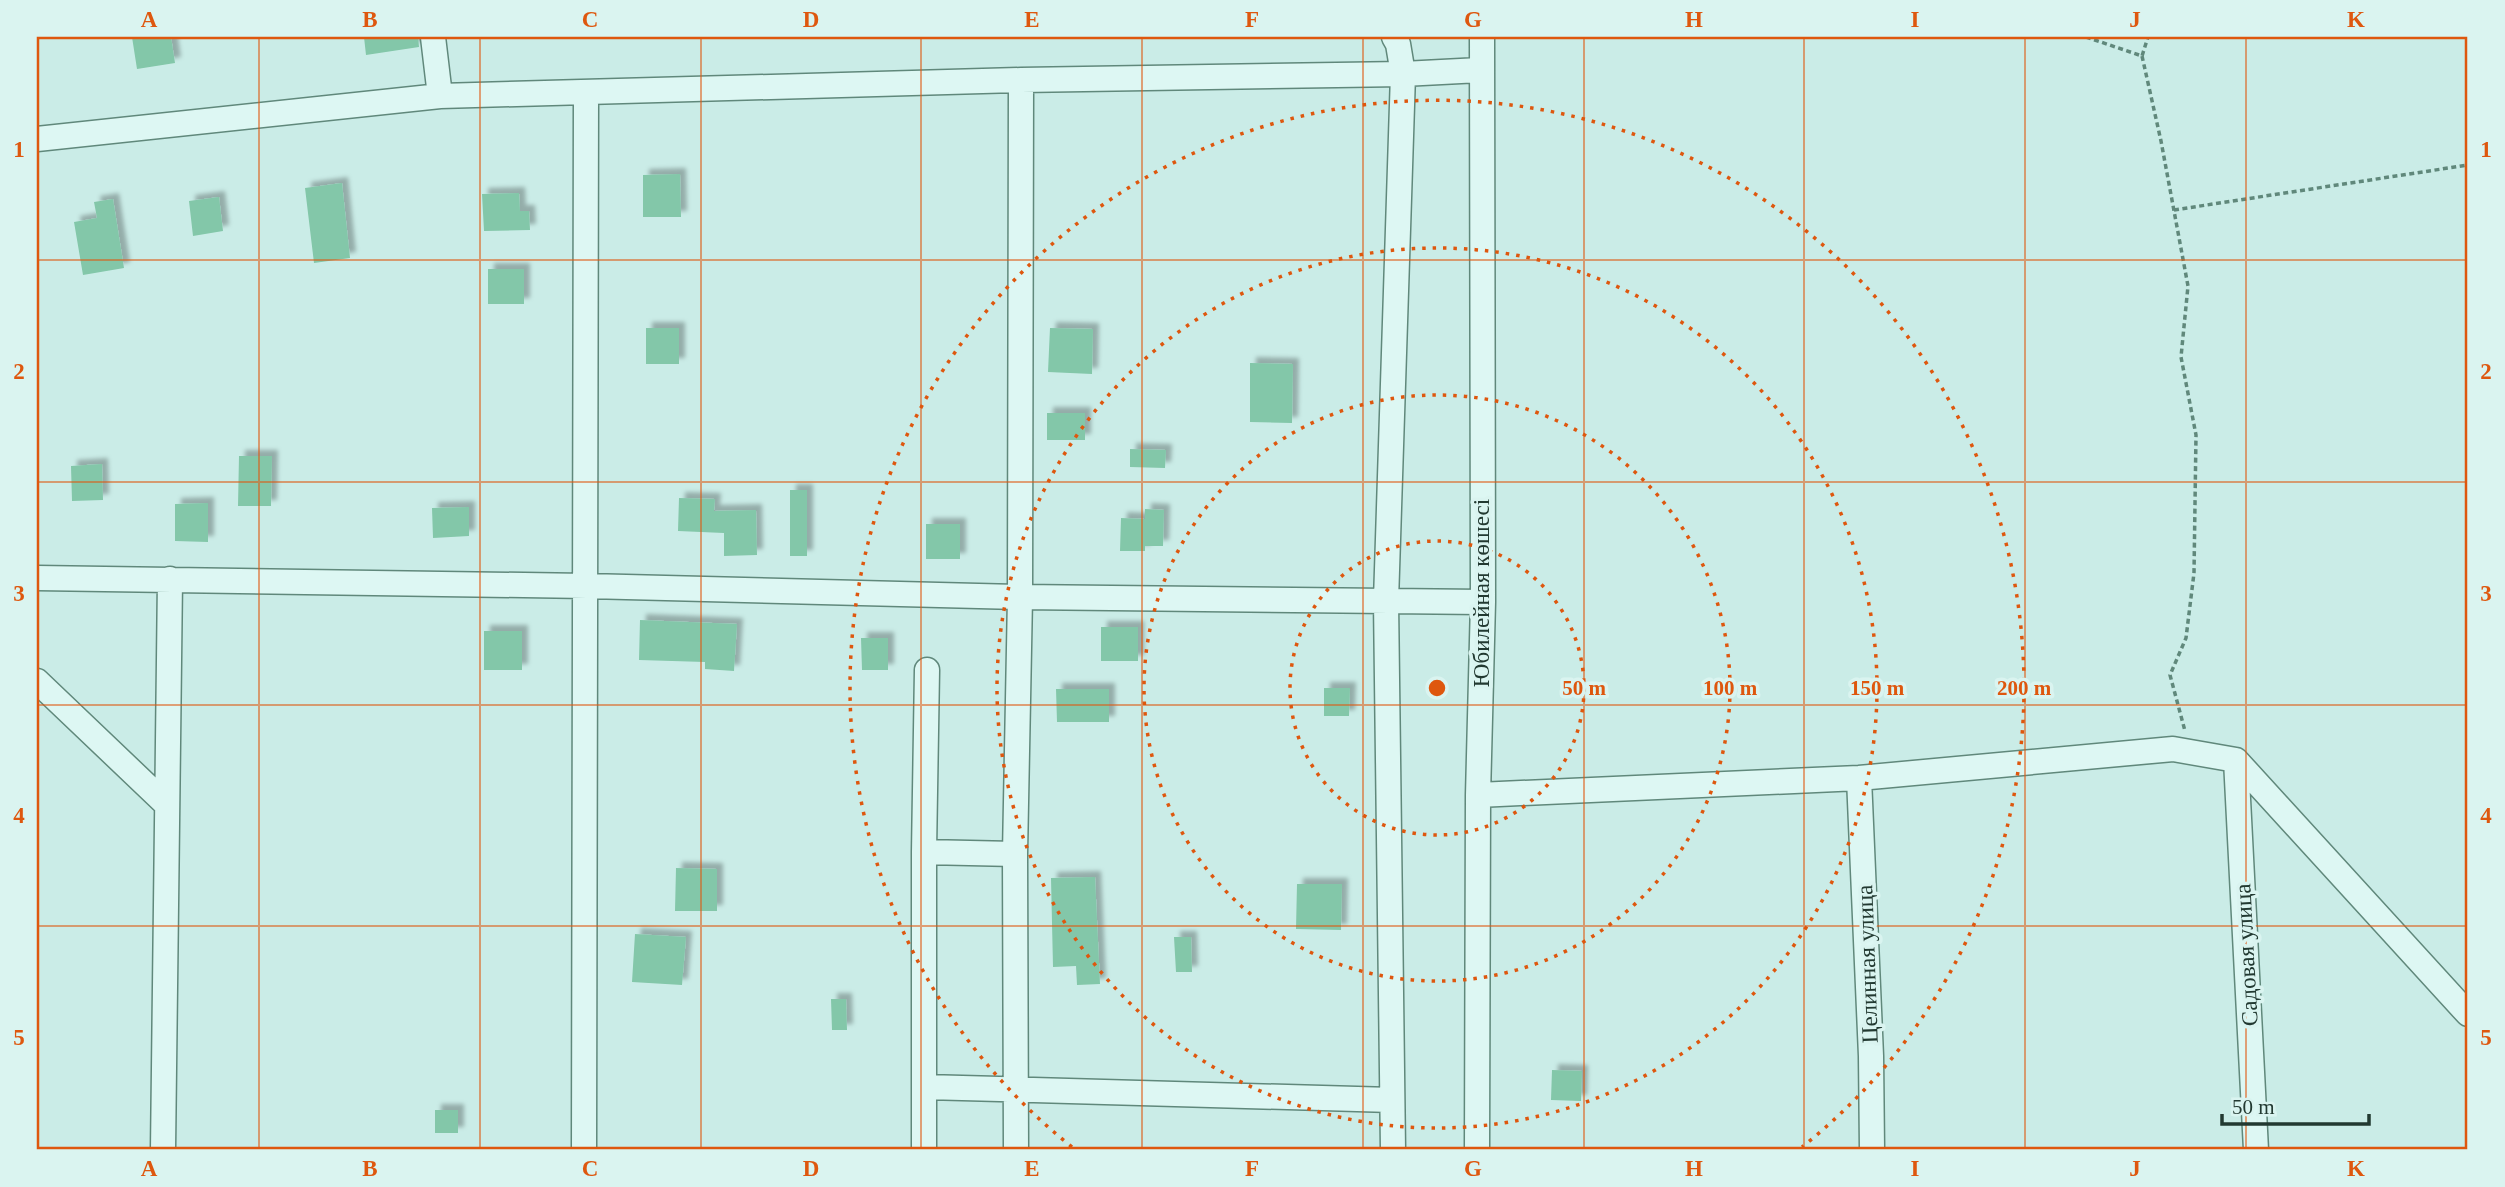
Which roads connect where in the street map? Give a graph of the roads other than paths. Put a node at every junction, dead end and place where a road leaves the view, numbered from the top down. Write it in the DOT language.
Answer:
graph roads {
  1 [pos="433,37"];
  2 [pos="1394,37"];
  3 [pos="1482,37"];
  4 [pos="1480,70"];
  5 [pos="1403,74"];
  6 [pos="1021,80"];
  7 [pos="586,92"];
  8 [pos="440,96"];
  9 [pos="37,139"];
  10 [pos="37,579"];
  11 [pos="170,579"];
  12 [pos="587,586"];
  13 [pos="1020,597"];
  14 [pos="1386,601"];
  15 [pos="1483,602"];
  16 [pos="928,670"];
  17 [pos="37,681"];
  18 [pos="2236,760"];
  19 [pos="1859,778"];
  20 [pos="1478,795"];
  21 [pos="166,804"];
  22 [pos="924,852"];
  23 [pos="1015,854"];
  24 [pos="2468,1014"];
  25 [pos="925,1087"];
  26 [pos="1016,1091"];
  27 [pos="1392,1100"];
  28 [pos="163,1150"];
  29 [pos="584,1150"];
  30 [pos="923,1150"];
  31 [pos="1016,1150"];
  32 [pos="1393,1150"];
  33 [pos="1477,1150"];
  34 [pos="1872,1150"];
  35 [pos="2256,1150"];
  1 -- 8 [label="street"];
  2 -- 5 [label="street"];
  3 -- 4 [label="street, Юбилейная көшесі"];
  4 -- 5 [label="street"];
  4 -- 15 [label="street, Юбилейная көшесі"];
  5 -- 6 [label="street"];
  5 -- 14 [label="street"];
  6 -- 7 [label="street"];
  6 -- 13 [label="street"];
  7 -- 8 [label="street"];
  7 -- 12 [label="street"];
  8 -- 9 [label="street"];
  10 -- 11 [label="street"];
  11 -- 12 [label="street"];
  11 -- 21 [label="street"];
  12 -- 13 [label="street"];
  12 -- 29 [label="street"];
  13 -- 14 [label="street"];
  13 -- 23 [label="street"];
  14 -- 15 [label="street"];
  14 -- 27 [label="street"];
  15 -- 20 [label="street, Юбилейная көшесі"];
  16 -- 22 [label="street"];
  17 -- 21 [label="street"];
  18 -- 19 [label="street"];
  18 -- 24 [label="street"];
  18 -- 35 [label="street, Садовая улица"];
  19 -- 20 [label="street"];
  19 -- 34 [label="street, Целинная улица"];
  20 -- 33 [label="street, Юбилейная көшесі"];
  21 -- 28 [label="street"];
  22 -- 23 [label="street"];
  22 -- 25 [label="street"];
  23 -- 26 [label="street"];
  25 -- 26 [label="street"];
  25 -- 30 [label="street"];
  26 -- 27 [label="street"];
  26 -- 31 [label="street"];
  27 -- 32 [label="street"];
}
